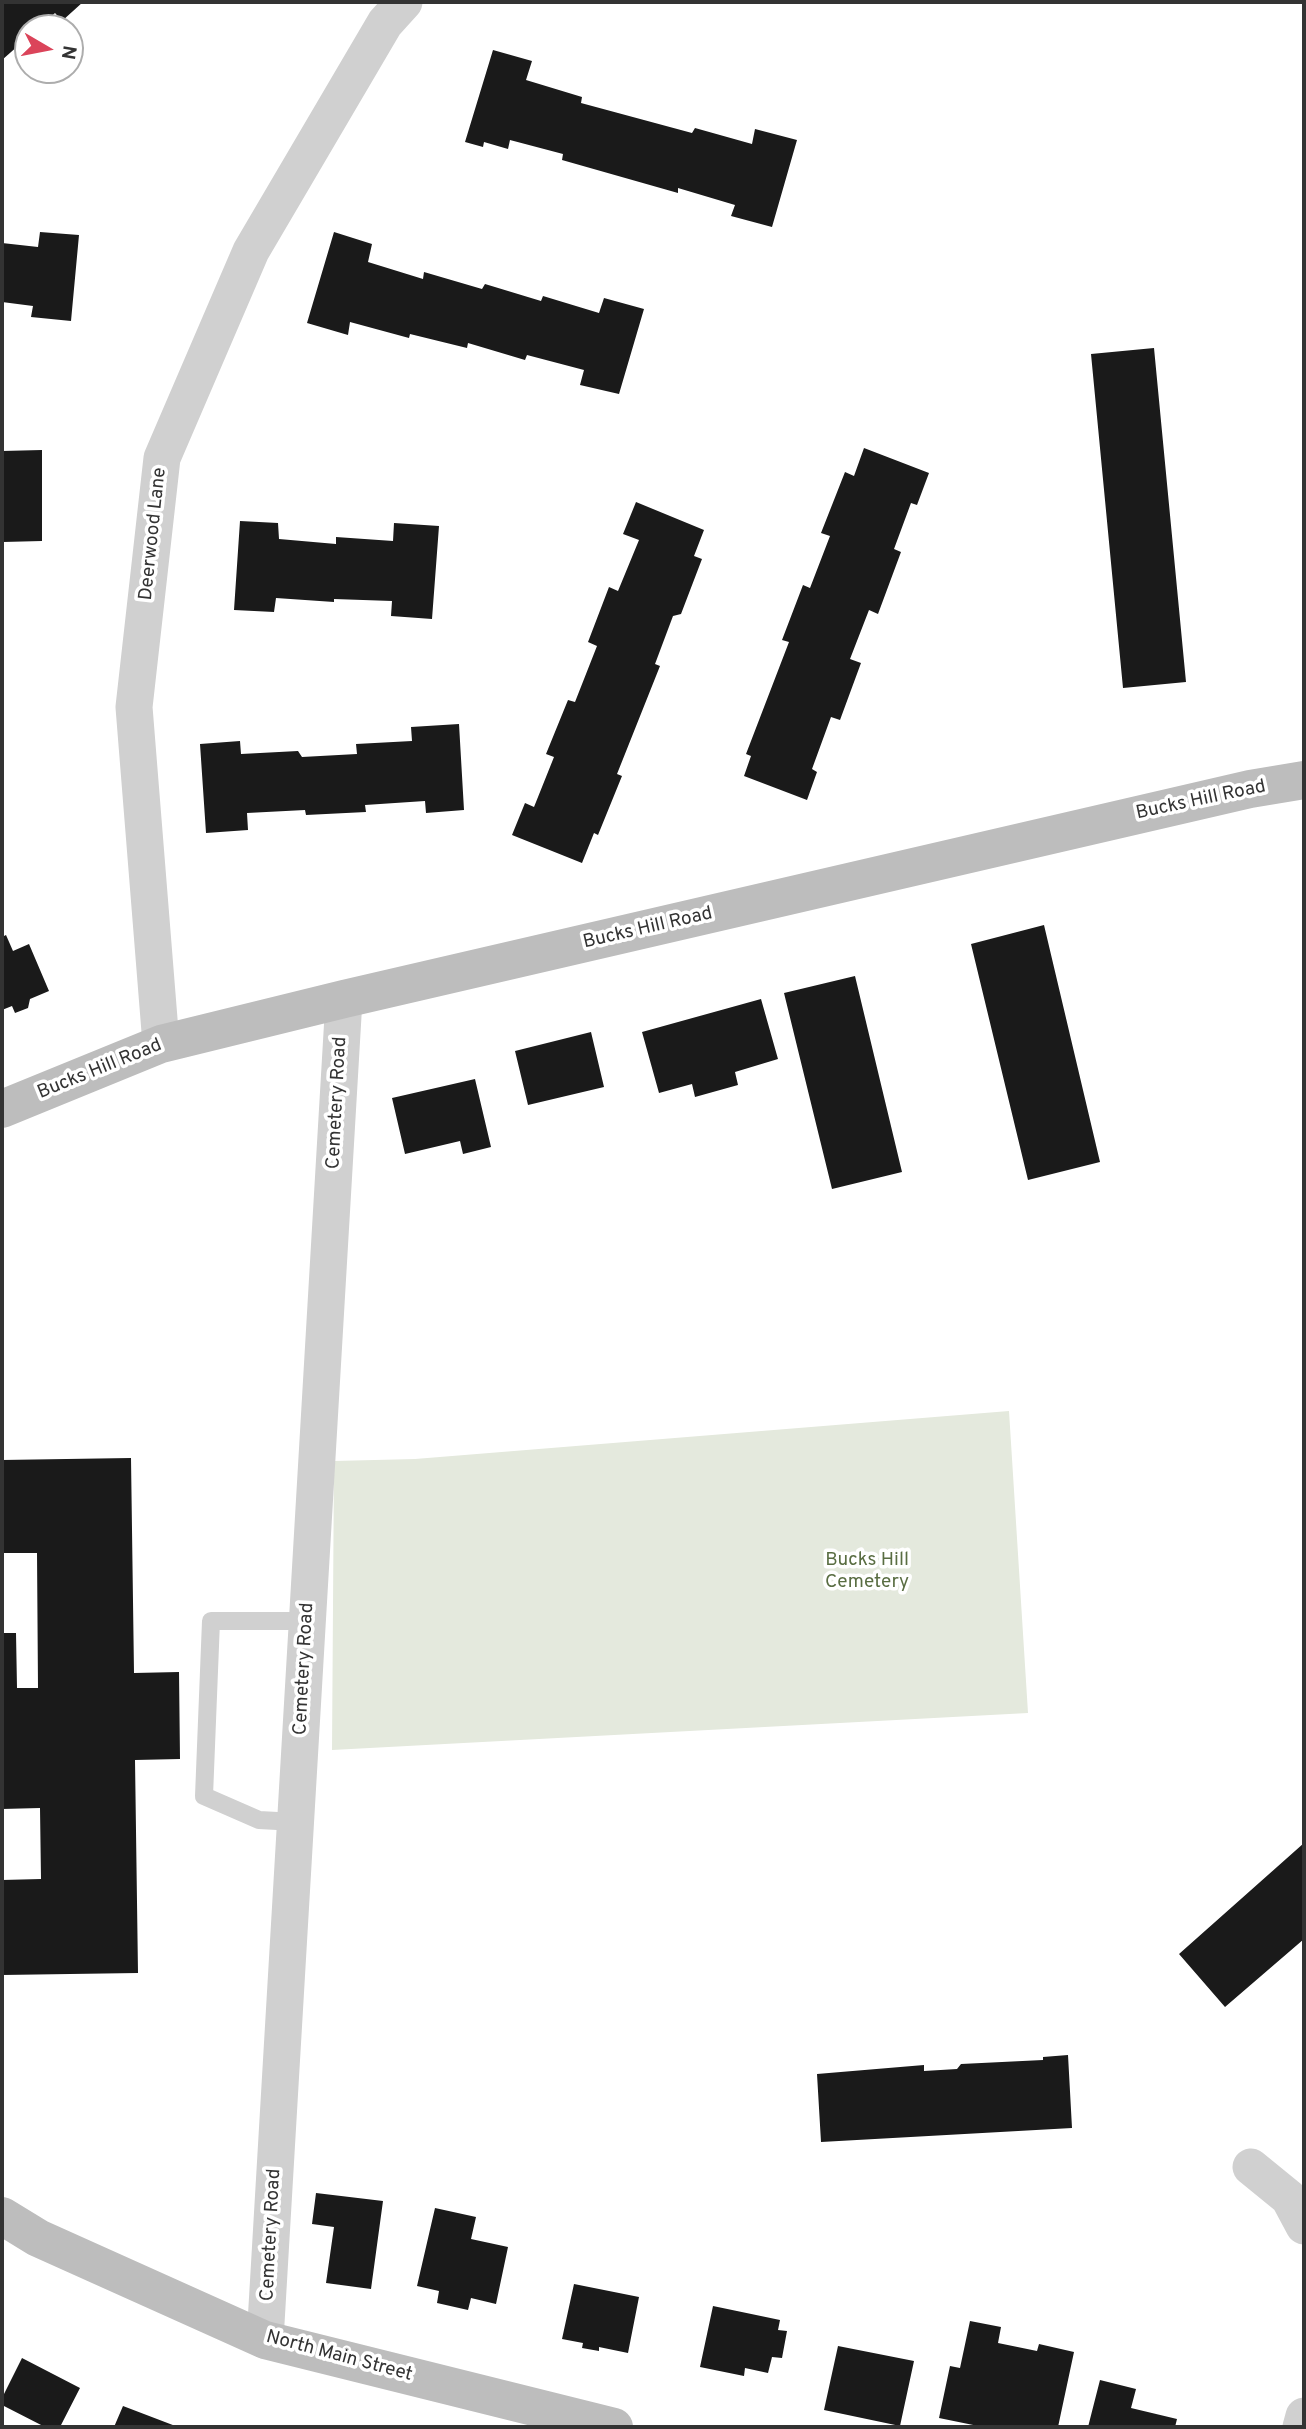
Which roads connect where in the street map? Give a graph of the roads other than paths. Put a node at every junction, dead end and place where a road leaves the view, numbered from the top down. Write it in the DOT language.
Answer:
graph roads {
  1 [pos="404,2"];
  2 [pos="1304,780"];
  3 [pos="344,999"];
  4 [pos="161,1044"];
  5 [pos="2,1109"];
  6 [pos="307,1621"];
  7 [pos="296,1822"];
  8 [pos="1251,2167"];
  9 [pos="2,2216"];
  10 [pos="1304,2226"];
  11 [pos="265,2340"];
  12 [pos="1304,2416"];
  13 [pos="614,2427"];
  14 [pos="1301,2427"];
  1 -- 4 [label="street, Deerwood Lane"];
  2 -- 3 [label="street, Bucks Hill Road"];
  3 -- 4 [label="street, Bucks Hill Road"];
  3 -- 6 [label="street, Cemetery Road"];
  4 -- 5 [label="street, Bucks Hill Road"];
  6 -- 7 [label="street, Cemetery Road"];
  6 -- 7 [label="lane"];
  7 -- 11 [label="street, Cemetery Road"];
  8 -- 10 [label="street"];
  9 -- 11 [label="street, North Main Street"];
  11 -- 13 [label="street, North Main Street"];
  12 -- 14 [label="street"];
}
